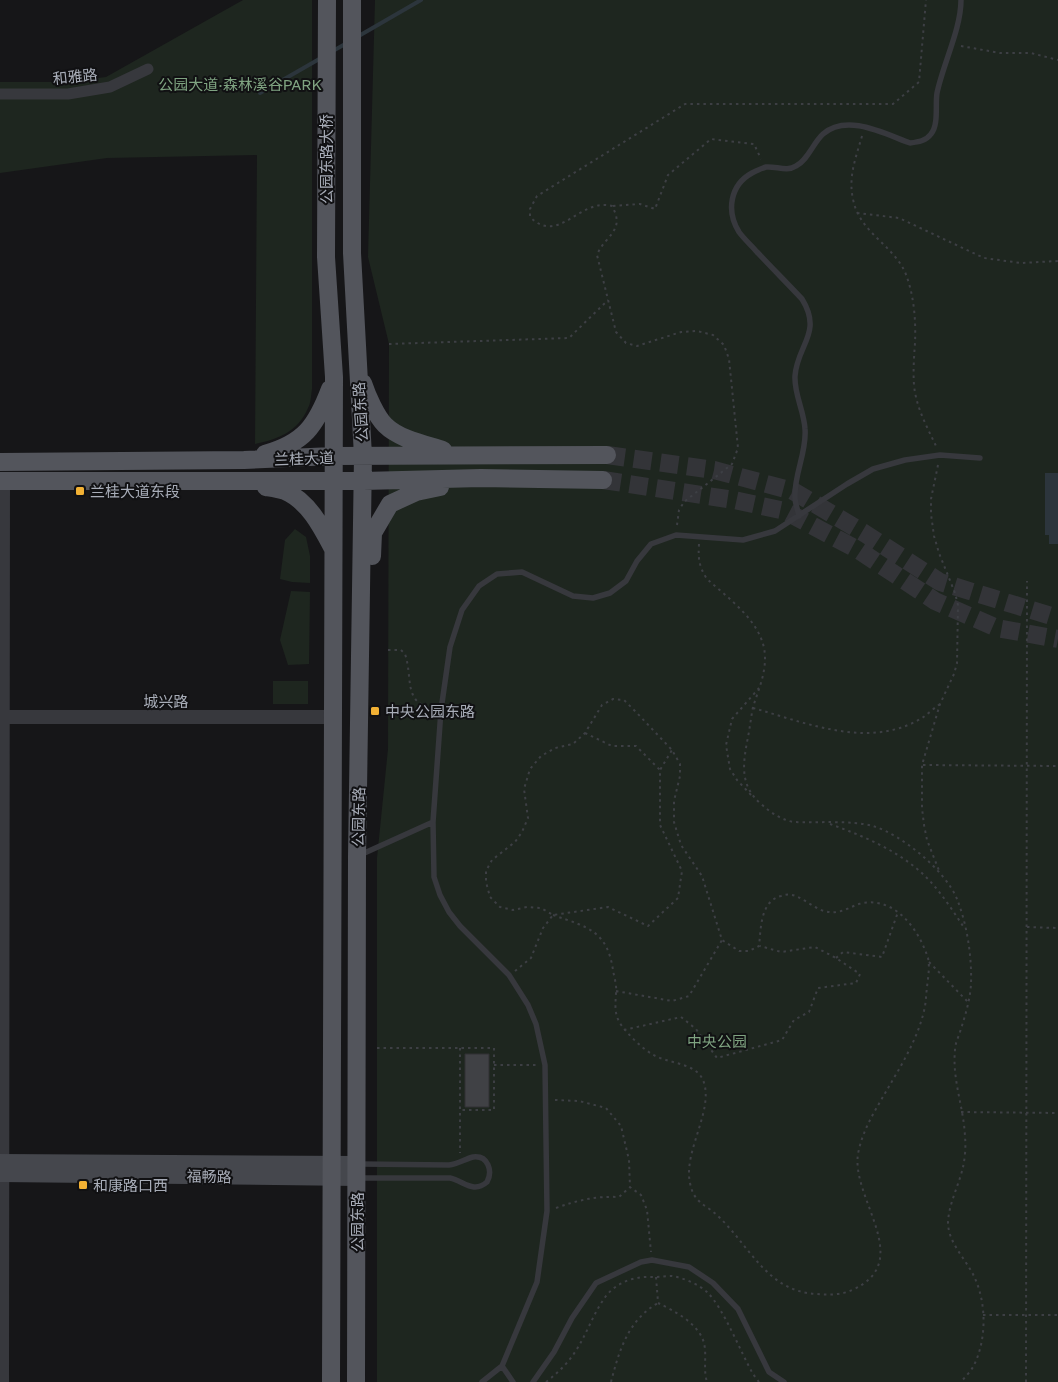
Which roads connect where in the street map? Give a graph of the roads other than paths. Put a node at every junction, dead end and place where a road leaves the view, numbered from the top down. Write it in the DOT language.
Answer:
graph roads {
  1 [pos="327,0"];
  2 [pos="352,0"];
  3 [pos="961,0"];
  4 [pos="148,69"];
  5 [pos="0,94"];
  6 [pos="352,253"];
  7 [pos="326,258"];
  8 [pos="357,362"];
  9 [pos="334,377"];
  10 [pos="460,455"];
  11 [pos="607,455"];
  12 [pos="333,456"];
  13 [pos="363,456"];
  14 [pos="0,458"];
  15 [pos="980,458"];
  16 [pos="244,460"];
  17 [pos="0,462"];
  18 [pos="481,478"];
  19 [pos="241,480"];
  20 [pos="603,480"];
  21 [pos="333,481"];
  22 [pos="363,481"];
  23 [pos="1,482"];
  24 [pos="799,516"];
  25 [pos="333,548"];
  26 [pos="360,644"];
  27 [pos="1,717"];
  28 [pos="333,717"];
  29 [pos="433,822"];
  30 [pos="357,857"];
  31 [pos="1,1168"];
  32 [pos="332,1171"];
  33 [pos="358,1171"];
  34 [pos="502,1366"];
  35 [pos="2,1382"];
  36 [pos="331,1382"];
  37 [pos="356,1382"];
  38 [pos="482,1382"];
  39 [pos="513,1382"];
  40 [pos="533,1382"];
  41 [pos="784,1382"];
  1 -- 7 [label="main road, 公园东路大桥"];
  2 -- 6 [label="main road, 公园东路大桥"];
  3 -- 24 [label="lane"];
  4 -- 5 [label="street, 和雅路"];
  6 -- 8 [label="main road, 公园东路"];
  7 -- 9 [label="main road, 公园东路"];
  8 -- 10 [label="main road"];
  8 -- 13 [label="main road, 公园东路"];
  9 -- 12 [label="main road, 公园东路"];
  9 -- 16 [label="main road"];
  10 -- 11 [label="main road, 兰桂大道"];
  10 -- 13 [label="main road, 兰桂大道"];
  12 -- 13 [label="main road, 兰桂大道"];
  12 -- 16 [label="main road, 兰桂大道"];
  12 -- 21 [label="main road, 公园东路"];
  13 -- 22 [label="main road, 公园东路"];
  14 -- 17 [label="street"];
  15 -- 24 [label="lane"];
  16 -- 17 [label="main road, 兰桂大道"];
  18 -- 20 [label="main road, 兰桂大道"];
  18 -- 22 [label="main road, 兰桂大道"];
  18 -- 26 [label="main road"];
  19 -- 21 [label="main road, 兰桂大道"];
  19 -- 23 [label="main road, 兰桂大道"];
  19 -- 25 [label="main road"];
  21 -- 22 [label="main road, 兰桂大道"];
  21 -- 25 [label="main road, 公园东路"];
  22 -- 26 [label="main road, 公园东路"];
  23 -- 27 [label="street"];
  24 -- 29 [label="lane"];
  25 -- 28 [label="main road, 公园东路"];
  26 -- 30 [label="main road, 公园东路"];
  27 -- 28 [label="street, 城兴路"];
  27 -- 31 [label="street"];
  28 -- 32 [label="main road, 公园东路"];
  29 -- 30 [label="lane"];
  29 -- 34 [label="lane"];
  30 -- 33 [label="main road, 公园东路"];
  31 -- 32 [label="main road, 福畅路"];
  31 -- 35 [label="street"];
  32 -- 33 [label="main road, 福畅路"];
  32 -- 36 [label="main road, 公园东路"];
  33 -- 33 [label="lane"];
  33 -- 37 [label="main road, 公园东路"];
  34 -- 38 [label="lane"];
  34 -- 39 [label="lane"];
  40 -- 41 [label="lane"];
}
